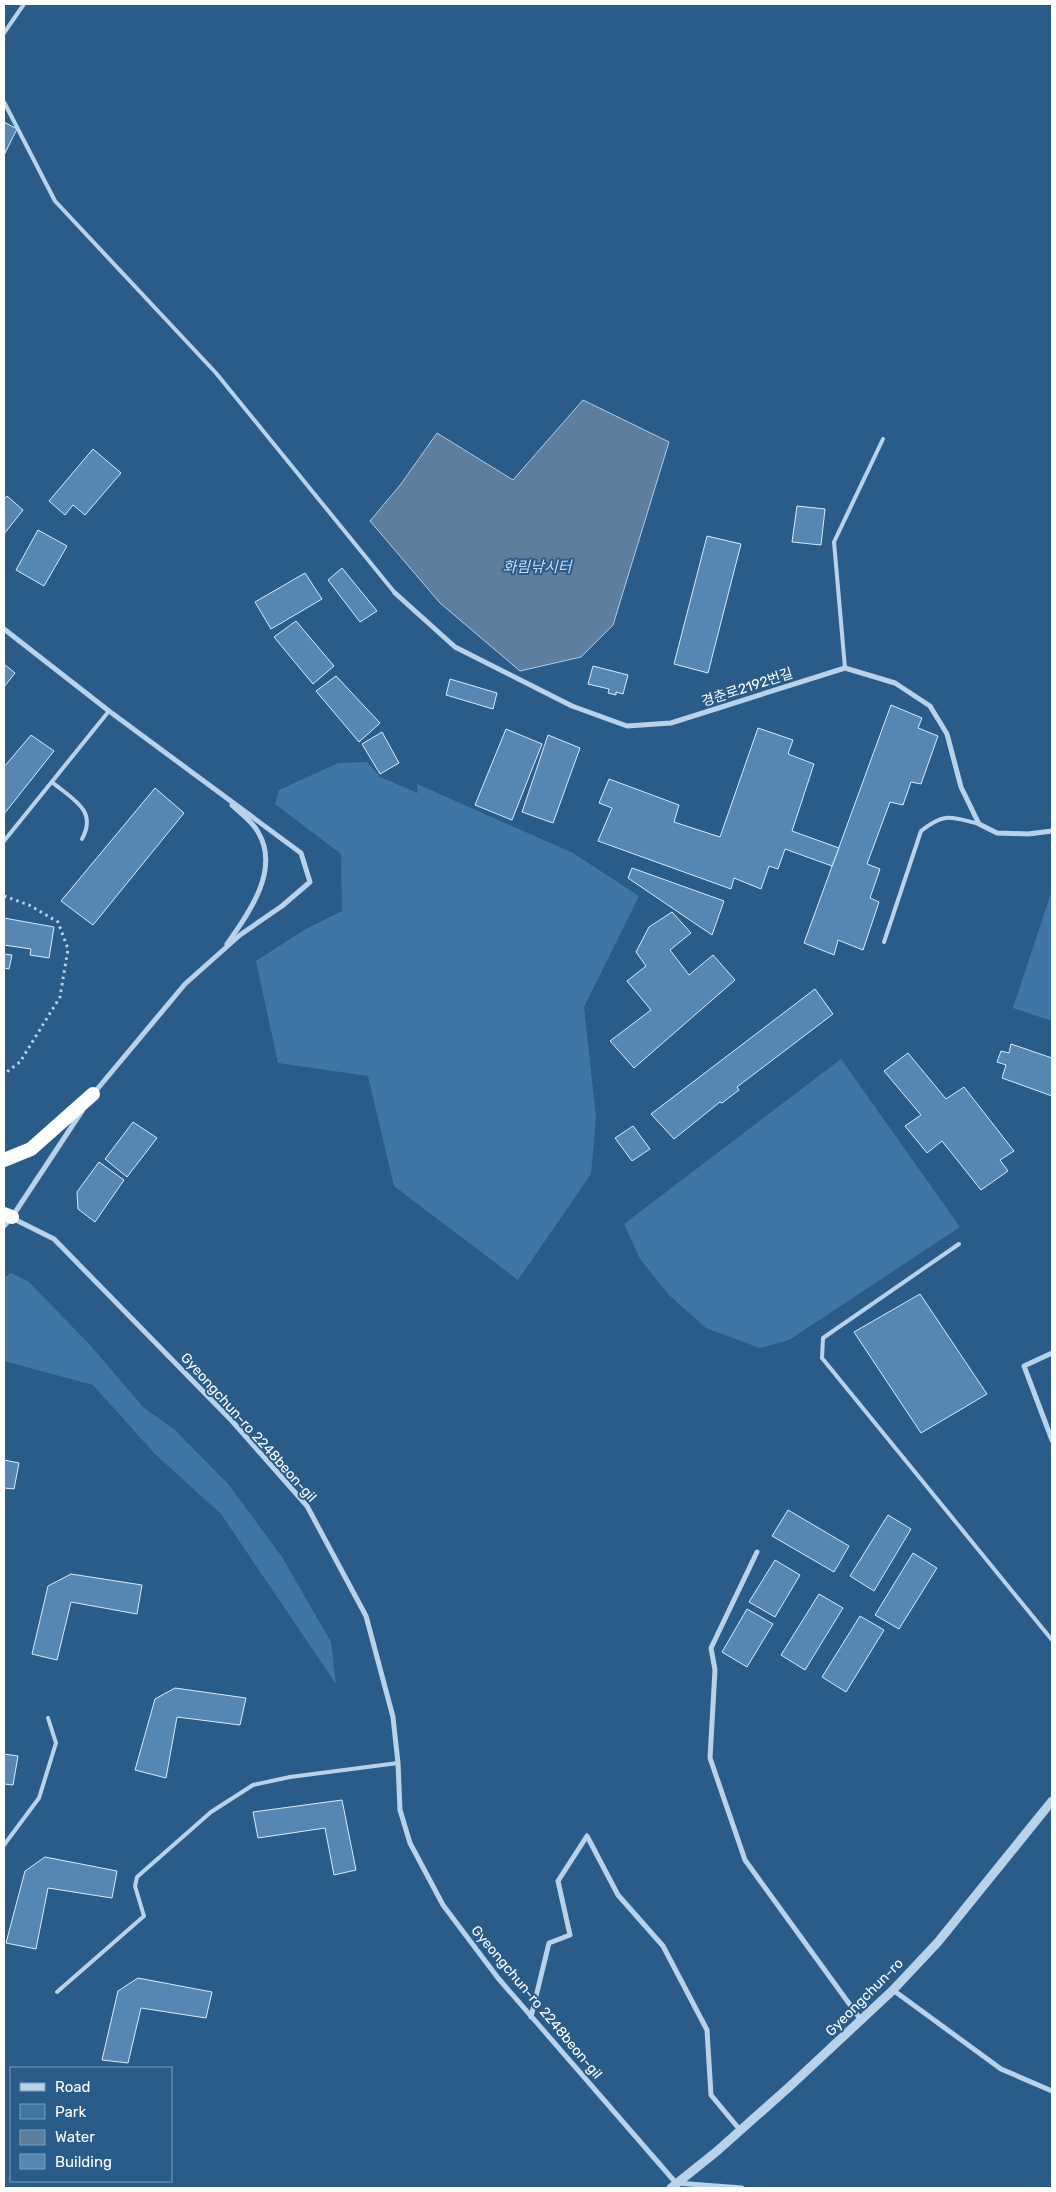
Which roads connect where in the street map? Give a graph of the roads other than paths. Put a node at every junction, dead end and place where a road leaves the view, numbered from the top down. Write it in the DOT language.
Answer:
graph roads {
  1 [pos="24,4"];
  2 [pos="4,34"];
  3 [pos="4,102"];
  4 [pos="882,439"];
  5 [pos="395,593"];
  6 [pos="4,629"];
  7 [pos="845,668"];
  8 [pos="109,711"];
  9 [pos="52,782"];
  10 [pos="221,794"];
  11 [pos="979,824"];
  12 [pos="1052,831"];
  13 [pos="82,839"];
  14 [pos="4,841"];
  15 [pos="884,942"];
  16 [pos="223,950"];
  17 [pos="93,1094"];
  18 [pos="4,1160"];
  19 [pos="6,1218"];
  20 [pos="959,1244"];
  21 [pos="1052,1353"];
  22 [pos="1052,1440"];
  23 [pos="757,1552"];
  24 [pos="1052,1640"];
  25 [pos="48,1718"];
  26 [pos="398,1763"];
  27 [pos="1052,1802"];
  28 [pos="4,1846"];
  29 [pos="893,1990"];
  30 [pos="57,1992"];
  31 [pos="532,2016"];
  32 [pos="862,2021"];
  33 [pos="1052,2091"];
  34 [pos="740,2130"];
  35 [pos="674,2186"];
  36 [pos="742,2188"];
  1 -- 2 [label="lane"];
  3 -- 5 [label="lane"];
  4 -- 7 [label="lane"];
  5 -- 7 [label="street, 경춘로2192번길"];
  6 -- 8 [label="street"];
  7 -- 11 [label="street"];
  8 -- 9 [label="lane"];
  8 -- 10 [label="street"];
  9 -- 13 [label="lane"];
  9 -- 14 [label="lane"];
  10 -- 16 [label="street"];
  10 -- 16 [label="street"];
  11 -- 12 [label="street"];
  11 -- 15 [label="lane"];
  16 -- 17 [label="street"];
  17 -- 18 [label="highway"];
  17 -- 19 [label="street"];
  19 -- 26 [label="street, Gyeongchun-ro 2248beon-gil"];
  20 -- 24 [label="lane"];
  21 -- 22 [label="street"];
  23 -- 32 [label="street"];
  25 -- 28 [label="lane"];
  26 -- 30 [label="lane"];
  26 -- 31 [label="street, Gyeongchun-ro 2248beon-gil"];
  27 -- 29 [label="street, Gyeongchun-ro"];
  29 -- 32 [label="street, Gyeongchun-ro"];
  29 -- 33 [label="street"];
  31 -- 34 [label="street"];
  31 -- 35 [label="street, Gyeongchun-ro 2248beon-gil"];
  32 -- 34 [label="street, Gyeongchun-ro"];
  34 -- 35 [label="street, Gyeongchun-ro"];
  35 -- 36 [label="street"];
}
